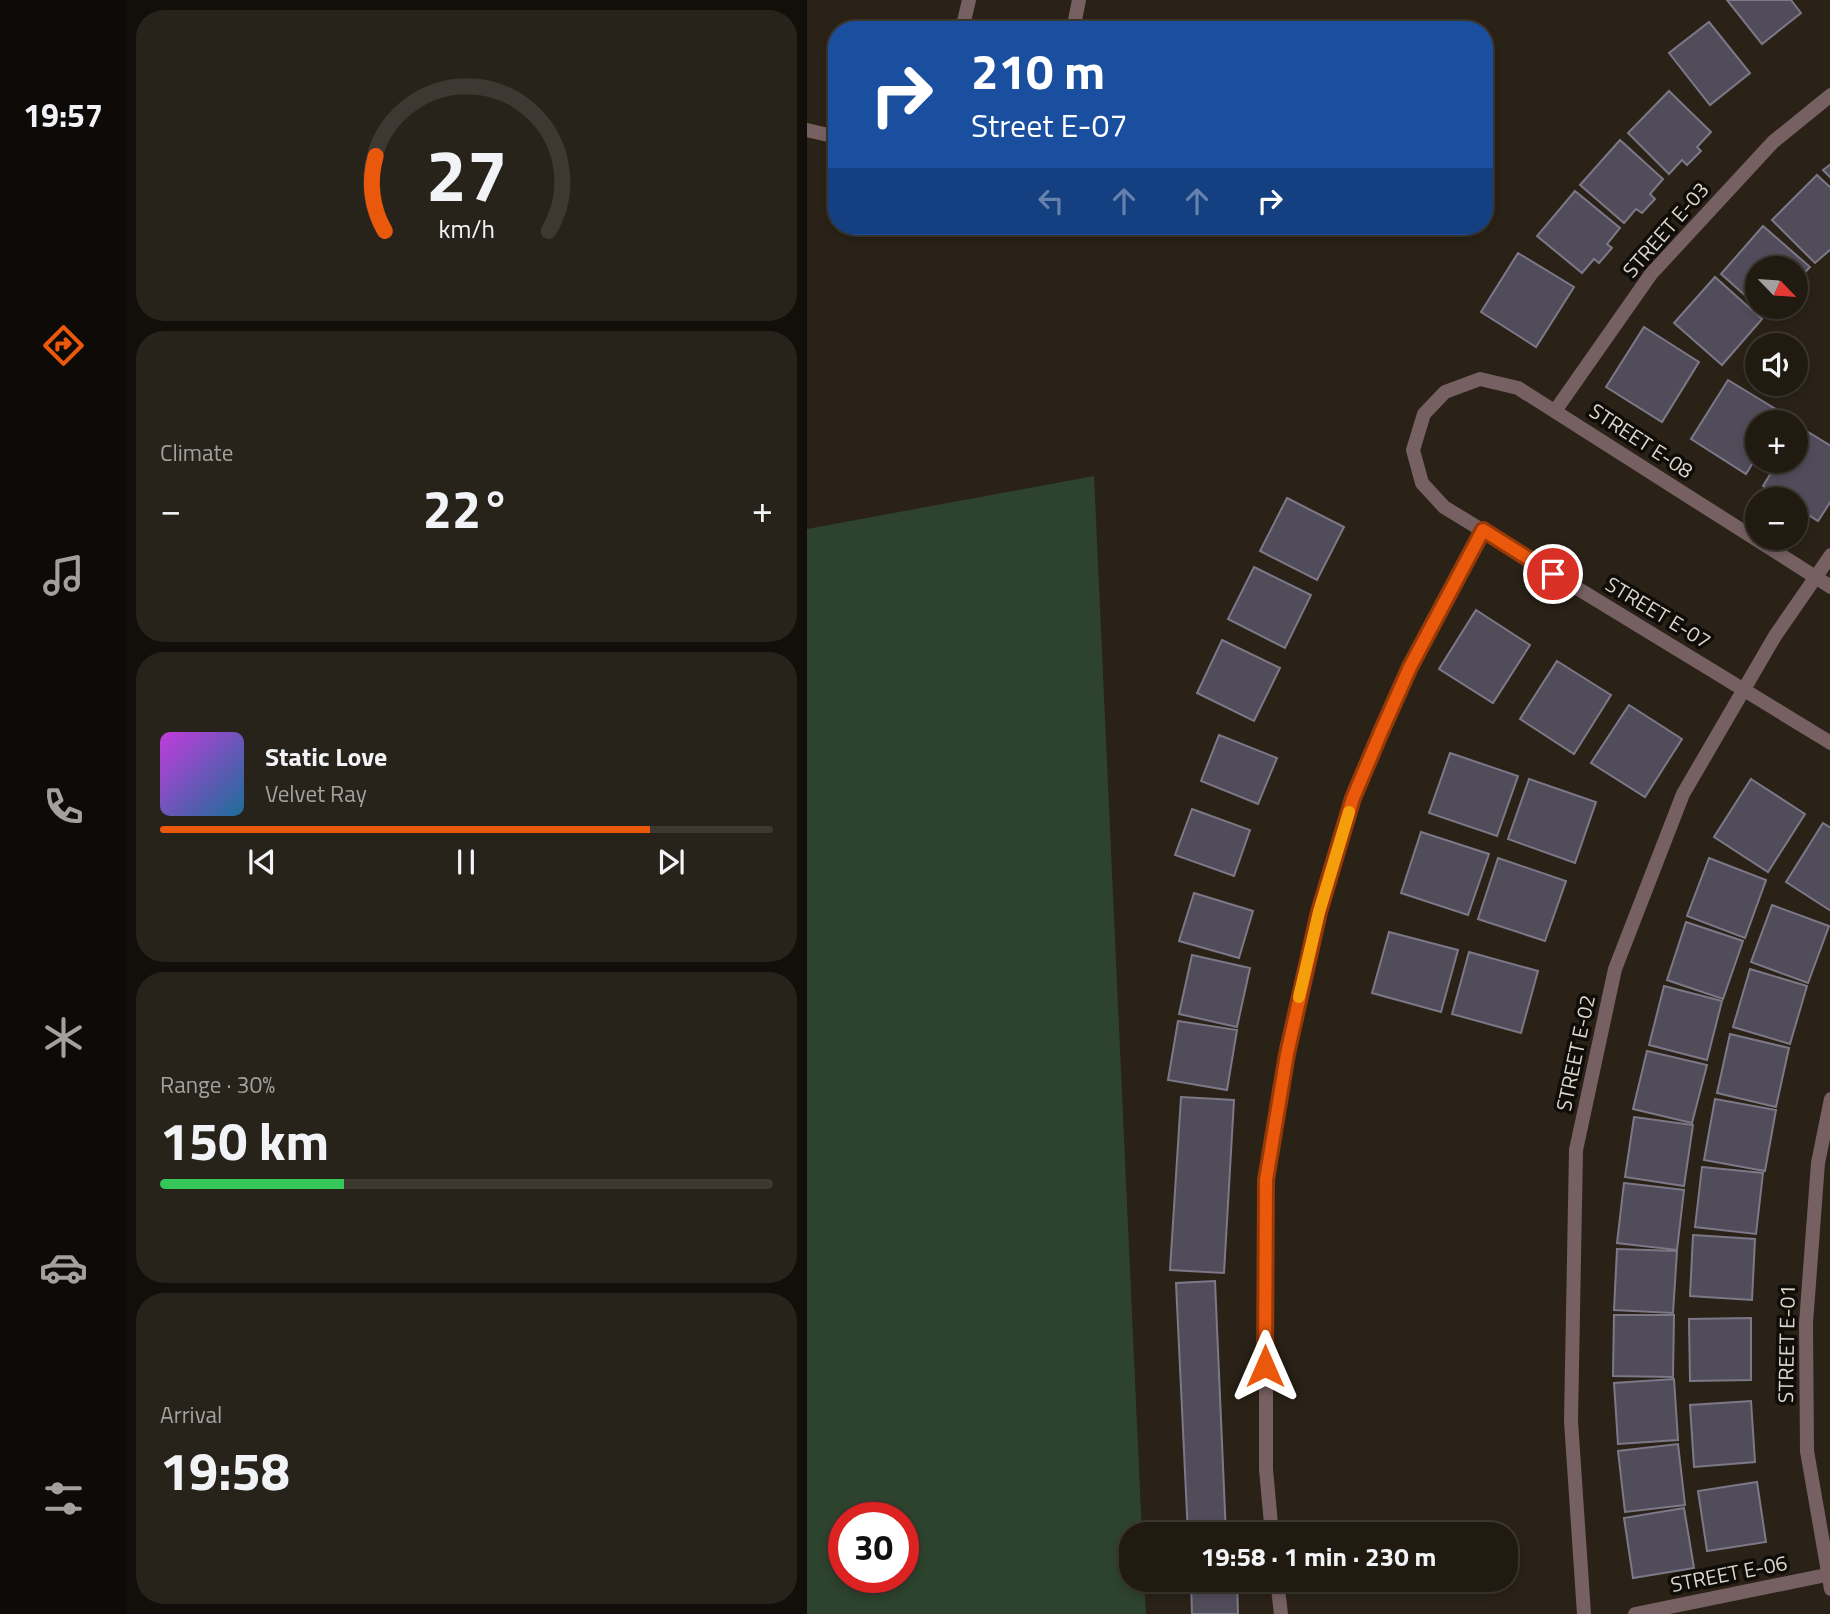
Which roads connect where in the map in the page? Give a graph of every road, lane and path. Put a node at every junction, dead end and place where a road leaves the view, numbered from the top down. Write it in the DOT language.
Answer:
graph roads {
  1 [pos="969,0"];
  2 [pos="1079,0"];
  3 [pos="964,21"];
  4 [pos="1075,21"];
  5 [pos="1830,95"];
  6 [pos="807,130"];
  7 [pos="828,135"];
  8 [pos="1555,411"];
  9 [pos="1424,414"];
  10 [pos="1483,530"];
  11 [pos="1830,555"];
  12 [pos="1815,577"];
  13 [pos="1830,587"];
  14 [pos="1742,690"];
  15 [pos="1830,743"];
  16 [pos="1830,1099"];
  17 [pos="1271,1522"];
  18 [pos="1829,1580"];
  19 [pos="1278,1592"];
  20 [pos="1281,1614"];
  21 [pos="1584,1614"];
  22 [pos="1635,1614"];
  1 -- 3 [label="street"];
  2 -- 4 [label="street"];
  5 -- 8 [label="street, STREET E-03"];
  6 -- 7 [label="street"];
  8 -- 9 [label="street, STREET E-08"];
  8 -- 12 [label="street, STREET E-08"];
  9 -- 10 [label="street, STREET E-07"];
  10 -- 14 [label="street, STREET E-07"];
  10 -- 17 [label="street"];
  11 -- 12 [label="street, STREET E-02"];
  12 -- 13 [label="street, STREET E-08"];
  12 -- 14 [label="street, STREET E-02"];
  14 -- 15 [label="street, STREET E-07"];
  14 -- 21 [label="street, STREET E-02"];
  16 -- 18 [label="street, STREET E-01"];
  18 -- 22 [label="street, STREET E-06"];
  19 -- 20 [label="street"];
}
